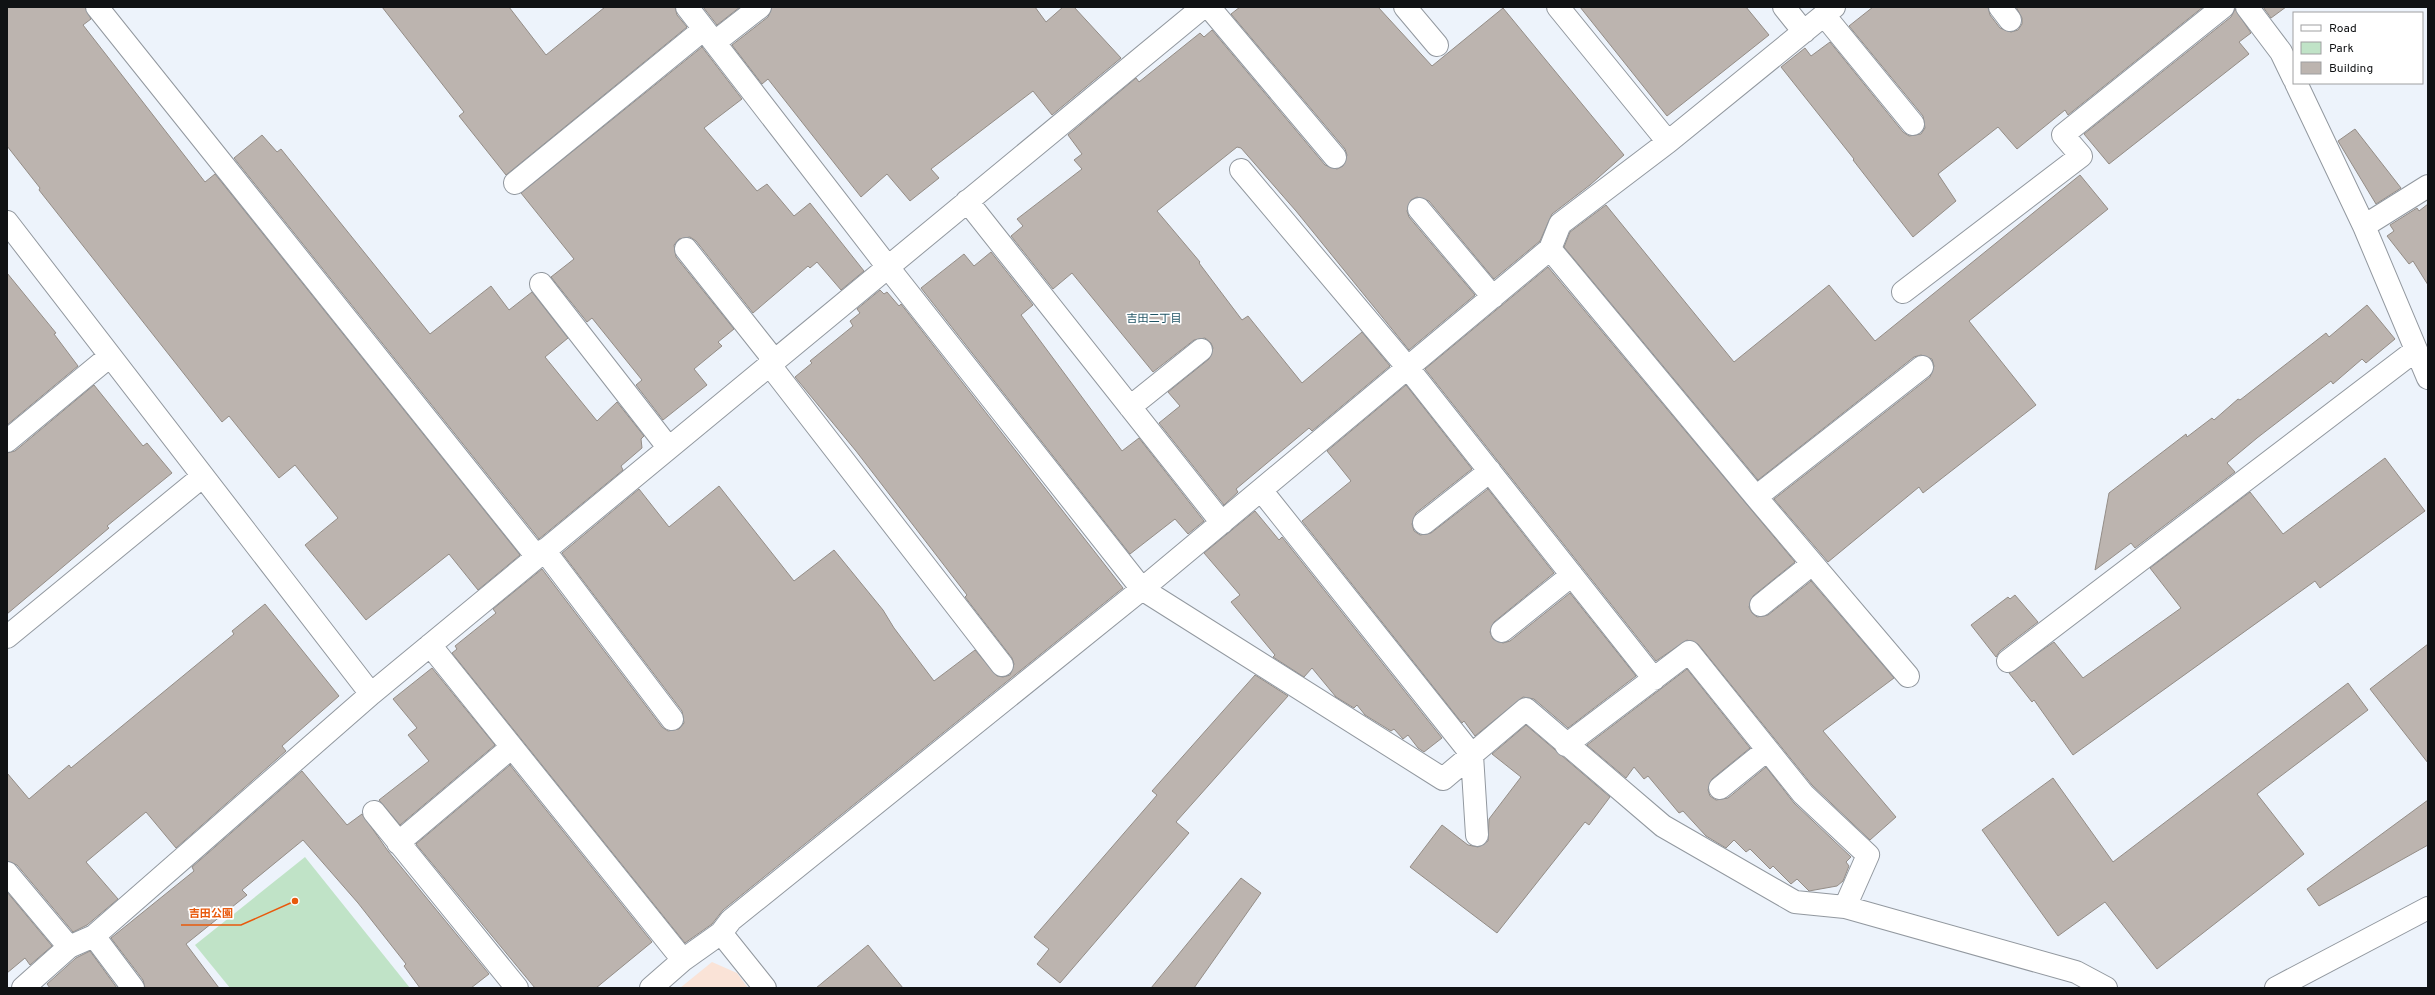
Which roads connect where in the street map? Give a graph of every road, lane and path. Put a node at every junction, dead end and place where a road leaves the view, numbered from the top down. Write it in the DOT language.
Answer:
graph roads {
  1 [pos="97,7"];
  2 [pos="687,7"];
  3 [pos="760,7"];
  4 [pos="1203,7"];
  5 [pos="1209,7"];
  6 [pos="1405,7"];
  7 [pos="1558,7"];
  8 [pos="1784,7"];
  9 [pos="2223,7"];
  10 [pos="2247,7"];
  11 [pos="1829,11"];
  12 [pos="1804,32"];
  13 [pos="710,36"];
  14 [pos="1437,45"];
  15 [pos="2293,77"];
  16 [pos="2296,84"];
  17 [pos="1913,124"];
  18 [pos="1668,142"];
  19 [pos="1335,157"];
  20 [pos="1241,170"];
  21 [pos="515,183"];
  22 [pos="2428,186"];
  23 [pos="967,201"];
  24 [pos="1419,209"];
  25 [pos="2364,226"];
  26 [pos="9,229"];
  27 [pos="686,249"];
  28 [pos="1550,249"];
  29 [pos="887,266"];
  30 [pos="541,284"];
  31 [pos="1903,292"];
  32 [pos="1493,297"];
  33 [pos="1201,350"];
  34 [pos="2416,350"];
  35 [pos="110,356"];
  36 [pos="772,362"];
  37 [pos="1922,367"];
  38 [pos="1408,368"];
  39 [pos="2428,378"];
  40 [pos="1130,407"];
  41 [pos="7,441"];
  42 [pos="668,447"];
  43 [pos="1490,471"];
  44 [pos="203,476"];
  45 [pos="1261,490"];
  46 [pos="1756,498"];
  47 [pos="1222,523"];
  48 [pos="1424,523"];
  49 [pos="541,553"];
  50 [pos="1812,564"];
  51 [pos="1572,575"];
  52 [pos="1142,589"];
  53 [pos="1761,605"];
  54 [pos="1502,631"];
  55 [pos="7,637"];
  56 [pos="430,645"];
  57 [pos="2008,661"];
  58 [pos="1002,665"];
  59 [pos="1908,676"];
  60 [pos="1654,679"];
  61 [pos="371,694"];
  62 [pos="672,718"];
  63 [pos="1566,745"];
  64 [pos="512,747"];
  65 [pos="1767,750"];
  66 [pos="1472,755"];
  67 [pos="1720,788"];
  68 [pos="374,812"];
  69 [pos="1477,835"];
  70 [pos="398,843"];
  71 [pos="7,873"];
  72 [pos="1845,907"];
  73 [pos="2428,908"];
  74 [pos="721,933"];
  75 [pos="94,936"];
  76 [pos="69,947"];
  77 [pos="683,960"];
  78 [pos="23,988"];
  79 [pos="133,988"];
  80 [pos="517,988"];
  81 [pos="651,988"];
  82 [pos="765,988"];
  83 [pos="2106,988"];
  84 [pos="2276,988"];
  1 -- 49 [label="street"];
  2 -- 13 [label="street"];
  3 -- 13 [label="street"];
  4 -- 23 [label="street"];
  5 -- 19 [label="street"];
  6 -- 14 [label="street"];
  7 -- 18 [label="street"];
  8 -- 12 [label="street"];
  9 -- 31 [label="street"];
  10 -- 15 [label="street"];
  11 -- 12 [label="street"];
  11 -- 17 [label="street"];
  12 -- 18 [label="street"];
  13 -- 21 [label="street"];
  13 -- 29 [label="street"];
  16 -- 25 [label="street"];
  18 -- 28 [label="street"];
  20 -- 38 [label="street"];
  22 -- 25 [label="street"];
  23 -- 29 [label="street"];
  23 -- 40 [label="street"];
  24 -- 32 [label="street"];
  25 -- 34 [label="street"];
  26 -- 35 [label="street"];
  27 -- 36 [label="street"];
  28 -- 32 [label="street"];
  28 -- 46 [label="street"];
  29 -- 36 [label="street"];
  29 -- 52 [label="street"];
  30 -- 42 [label="street"];
  32 -- 38 [label="street"];
  33 -- 40 [label="street"];
  34 -- 39 [label="street"];
  34 -- 57 [label="street"];
  35 -- 41 [label="street"];
  35 -- 44 [label="street"];
  36 -- 42 [label="street"];
  36 -- 58 [label="street"];
  37 -- 46 [label="street"];
  38 -- 43 [label="street"];
  38 -- 45 [label="street"];
  40 -- 47 [label="street"];
  42 -- 49 [label="street"];
  43 -- 48 [label="street"];
  43 -- 51 [label="street"];
  44 -- 55 [label="street"];
  44 -- 61 [label="street"];
  45 -- 47 [label="street"];
  45 -- 66 [label="street"];
  46 -- 50 [label="street"];
  47 -- 52 [label="street"];
  49 -- 56 [label="street"];
  49 -- 62 [label="street"];
  50 -- 53 [label="street"];
  50 -- 59 [label="street"];
  51 -- 54 [label="street"];
  51 -- 60 [label="street"];
  52 -- 66 [label="street"];
  52 -- 74 [label="street"];
  56 -- 61 [label="street"];
  56 -- 64 [label="street"];
  60 -- 63 [label="street"];
  60 -- 65 [label="street"];
  61 -- 75 [label="street"];
  63 -- 66 [label="street"];
  63 -- 72 [label="street"];
  64 -- 70 [label="street"];
  64 -- 77 [label="street"];
  65 -- 67 [label="street"];
  65 -- 72 [label="street"];
  66 -- 69 [label="street"];
  68 -- 70 [label="street"];
  70 -- 80 [label="street"];
  71 -- 76 [label="street"];
  72 -- 83 [label="street"];
  73 -- 84 [label="street"];
  74 -- 77 [label="street"];
  74 -- 82 [label="street"];
  75 -- 76 [label="street"];
  75 -- 79 [label="street"];
  76 -- 78 [label="street"];
  77 -- 81 [label="street"];
}
